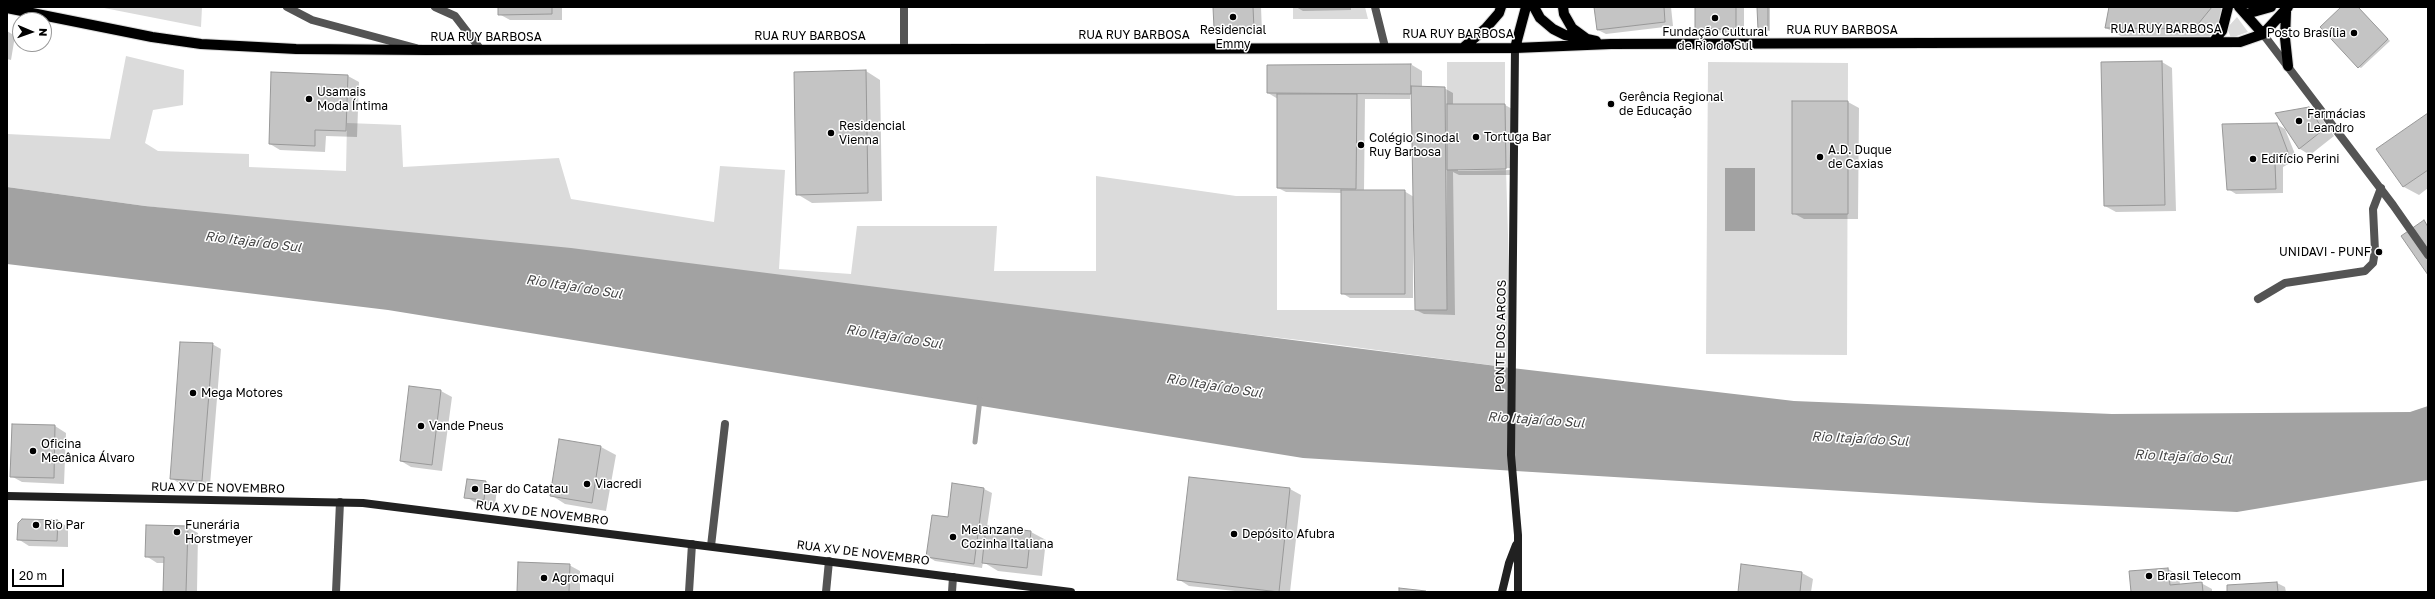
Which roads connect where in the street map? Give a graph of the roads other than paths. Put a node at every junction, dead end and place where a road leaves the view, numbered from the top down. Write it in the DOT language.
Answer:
graph roads {
  1 [pos="287,7"];
  2 [pos="435,7"];
  3 [pos="904,7"];
  4 [pos="1375,7"];
  5 [pos="1501,7"];
  6 [pos="1526,7"];
  7 [pos="1534,7"];
  8 [pos="1563,7"];
  9 [pos="2228,7"];
  10 [pos="2271,7"];
  11 [pos="7,8"];
  12 [pos="2287,9"];
  13 [pos="2243,11"];
  14 [pos="2263,34"];
  15 [pos="1587,39"];
  16 [pos="2214,41"];
  17 [pos="1611,44"];
  18 [pos="1385,47"];
  19 [pos="1464,47"];
  20 [pos="904,48"];
  21 [pos="1514,48"];
  22 [pos="426,50"];
  23 [pos="481,50"];
  24 [pos="2288,66"];
  25 [pos="2380,188"];
  26 [pos="2428,255"];
  27 [pos="2258,299"];
  28 [pos="725,424"];
  29 [pos="7,496"];
  30 [pos="340,502"];
  31 [pos="1518,539"];
  32 [pos="692,544"];
  33 [pos="711,546"];
  34 [pos="829,561"];
  35 [pos="953,577"];
  36 [pos="336,592"];
  37 [pos="689,592"];
  38 [pos="826,592"];
  39 [pos="952,592"];
  40 [pos="1071,592"];
  41 [pos="1502,592"];
  42 [pos="1518,592"];
  1 -- 22 [label="street"];
  2 -- 23 [label="street"];
  3 -- 20 [label="street"];
  4 -- 18 [label="street"];
  5 -- 19 [label="main road"];
  6 -- 21 [label="main road"];
  7 -- 15 [label="main road"];
  8 -- 15 [label="main road"];
  9 -- 16 [label="main road"];
  10 -- 13 [label="main road"];
  11 -- 22 [label="main road, RUA RUY BARBOSA"];
  12 -- 14 [label="main road"];
  12 -- 24 [label="main road"];
  13 -- 14 [label="main road"];
  14 -- 16 [label="main road, RUA RUY BARBOSA"];
  14 -- 24 [label="street"];
  15 -- 17 [label="main road"];
  16 -- 17 [label="main road, RUA RUY BARBOSA"];
  17 -- 21 [label="main road, RUA RUY BARBOSA"];
  18 -- 19 [label="main road, RUA RUY BARBOSA"];
  18 -- 20 [label="main road, RUA RUY BARBOSA"];
  19 -- 21 [label="main road, RUA RUY BARBOSA"];
  20 -- 23 [label="main road, RUA RUY BARBOSA"];
  21 -- 31 [label="main road, PONTE DOS ARCOS"];
  22 -- 23 [label="main road, RUA RUY BARBOSA"];
  24 -- 25 [label="street"];
  25 -- 26 [label="street"];
  25 -- 27 [label="street"];
  28 -- 33 [label="street"];
  29 -- 30 [label="main road, RUA XV DE NOVEMBRO"];
  30 -- 32 [label="main road, RUA XV DE NOVEMBRO"];
  30 -- 36 [label="street"];
  31 -- 41 [label="main road"];
  31 -- 42 [label="main road, PONTE DOS ARCOS"];
  32 -- 33 [label="main road, RUA XV DE NOVEMBRO"];
  32 -- 37 [label="street"];
  33 -- 34 [label="main road, RUA XV DE NOVEMBRO"];
  34 -- 35 [label="main road, RUA XV DE NOVEMBRO"];
  34 -- 38 [label="street"];
  35 -- 39 [label="street"];
  35 -- 40 [label="main road, RUA XV DE NOVEMBRO"];
}
